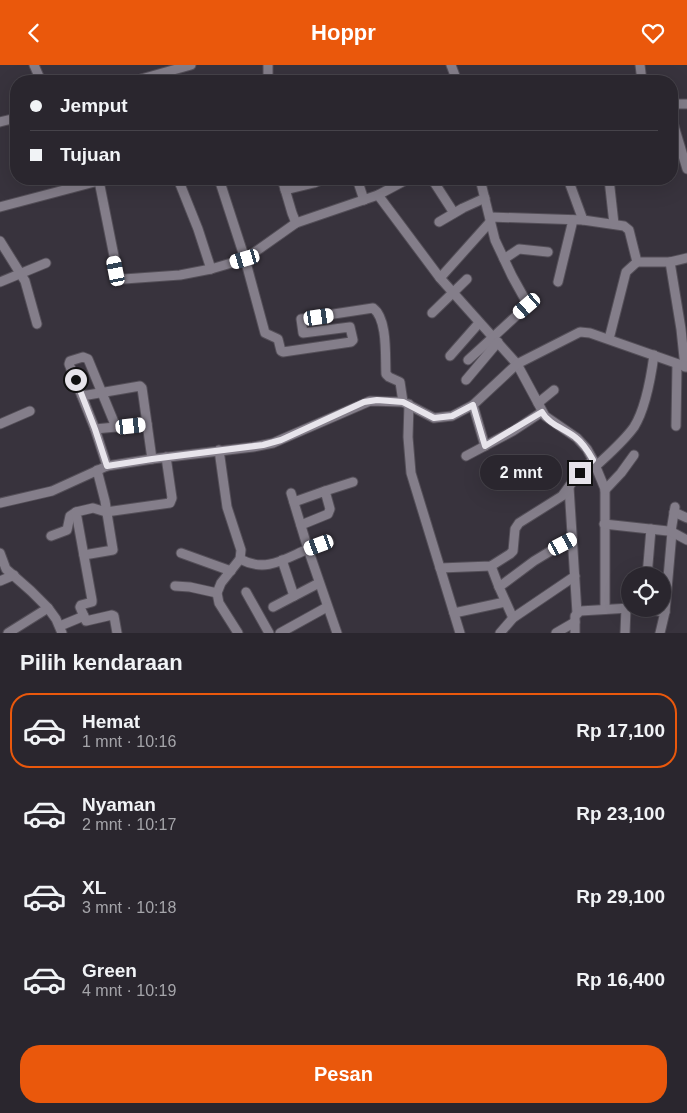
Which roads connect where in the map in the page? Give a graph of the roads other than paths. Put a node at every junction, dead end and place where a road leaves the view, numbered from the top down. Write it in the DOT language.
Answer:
graph roads {
  1 [pos="191,65"];
  2 [pos="155,75"];
  3 [pos="678,139"];
  4 [pos="687,169"];
  5 [pos="81,185"];
  6 [pos="104,185"];
  7 [pos="180,185"];
  8 [pos="220,185"];
  9 [pos="284,185"];
  10 [pos="306,185"];
  11 [pos="359,185"];
  12 [pos="391,185"];
  13 [pos="436,185"];
  14 [pos="482,185"];
  15 [pos="569,185"];
  16 [pos="609,185"];
  17 [pos="285,190"];
  18 [pos="378,195"];
  19 [pos="485,198"];
  20 [pos="364,200"];
  21 [pos="0,207"];
  22 [pos="454,213"];
  23 [pos="490,219"];
  24 [pos="578,220"];
  25 [pos="439,221"];
  26 [pos="296,223"];
  27 [pos="614,224"];
  28 [pos="0,241"];
  29 [pos="548,252"];
  30 [pos="245,259"];
  31 [pos="504,259"];
  32 [pos="687,259"];
  33 [pos="670,261"];
  34 [pos="46,263"];
  35 [pos="637,263"];
  36 [pos="211,269"];
  37 [pos="20,272"];
  38 [pos="440,278"];
  39 [pos="468,279"];
  40 [pos="0,282"];
  41 [pos="558,283"];
  42 [pos="454,294"];
  43 [pos="432,313"];
  44 [pos="319,317"];
  45 [pos="479,323"];
  46 [pos="37,324"];
  47 [pos="684,329"];
  48 [pos="320,331"];
  49 [pos="495,339"];
  50 [pos="609,339"];
  51 [pos="322,346"];
  52 [pos="654,355"];
  53 [pos="450,356"];
  54 [pos="468,360"];
  55 [pos="517,364"];
  56 [pos="683,366"];
  57 [pos="466,380"];
  58 [pos="554,390"];
  59 [pos="101,392"];
  60 [pos="82,396"];
  61 [pos="406,403"];
  62 [pos="538,403"];
  63 [pos="473,405"];
  64 [pos="30,411"];
  65 [pos="542,412"];
  66 [pos="0,424"];
  67 [pos="147,424"];
  68 [pos="676,426"];
  69 [pos="116,427"];
  70 [pos="95,429"];
  71 [pos="485,446"];
  72 [pos="219,451"];
  73 [pos="634,455"];
  74 [pos="466,456"];
  75 [pos="166,457"];
  76 [pos="152,459"];
  77 [pos="595,463"];
  78 [pos="107,466"];
  79 [pos="97,470"];
  80 [pos="353,482"];
  81 [pos="569,487"];
  82 [pos="605,490"];
  83 [pos="325,491"];
  84 [pos="0,503"];
  85 [pos="76,512"];
  86 [pos="106,512"];
  87 [pos="687,517"];
  88 [pos="604,524"];
  89 [pos="301,525"];
  90 [pos="651,529"];
  91 [pos="671,532"];
  92 [pos="52,536"];
  93 [pos="572,539"];
  94 [pos="687,540"];
  95 [pos="329,542"];
  96 [pos="308,549"];
  97 [pos="0,553"];
  98 [pos="181,553"];
  99 [pos="84,555"];
  100 [pos="240,559"];
  101 [pos="282,560"];
  102 [pos="492,566"];
  103 [pos="649,567"];
  104 [pos="668,567"];
  105 [pos="440,568"];
  106 [pos="231,571"];
  107 [pos="14,575"];
  108 [pos="575,576"];
  109 [pos="0,581"];
  110 [pos="319,583"];
  111 [pos="175,586"];
  112 [pos="499,587"];
  113 [pos="246,592"];
  114 [pos="217,593"];
  115 [pos="294,596"];
  116 [pos="505,602"];
  117 [pos="272,607"];
  118 [pos="327,607"];
  119 [pos="48,608"];
  120 [pos="621,608"];
  121 [pos="604,609"];
  122 [pos="454,613"];
  123 [pos="84,616"];
  124 [pos="627,617"];
  125 [pos="664,617"];
  126 [pos="513,618"];
  127 [pos="576,618"];
  128 [pos="61,629"];
  129 [pos="335,632"];
  130 [pos="8,633"];
  131 [pos="117,633"];
  132 [pos="238,633"];
  133 [pos="268,633"];
  134 [pos="280,633"];
  135 [pos="460,633"];
  136 [pos="500,633"];
  137 [pos="556,633"];
  138 [pos="575,633"];
  139 [pos="625,633"];
  140 [pos="660,633"];
  1 -- 2 [label="street"];
  3 -- 4 [label="street"];
  5 -- 21 [label="street"];
  6 -- 36 [label="street"];
  7 -- 36 [label="street"];
  8 -- 30 [label="street"];
  9 -- 17 [label="street"];
  10 -- 17 [label="street"];
  11 -- 20 [label="street"];
  12 -- 18 [label="street"];
  13 -- 22 [label="street"];
  14 -- 19 [label="street"];
  15 -- 24 [label="street"];
  16 -- 27 [label="street"];
  17 -- 26 [label="street"];
  18 -- 20 [label="street"];
  18 -- 38 [label="street"];
  19 -- 22 [label="street"];
  19 -- 23 [label="street"];
  20 -- 26 [label="street"];
  22 -- 25 [label="street"];
  23 -- 24 [label="street"];
  23 -- 31 [label="street"];
  23 -- 38 [label="street"];
  24 -- 27 [label="street"];
  24 -- 41 [label="street"];
  26 -- 30 [label="street"];
  27 -- 35 [label="street"];
  28 -- 37 [label="street"];
  29 -- 31 [label="street"];
  30 -- 36 [label="street"];
  30 -- 51 [label="street"];
  31 -- 49 [label="street"];
  32 -- 33 [label="street"];
  33 -- 35 [label="street"];
  33 -- 47 [label="street"];
  34 -- 37 [label="street"];
  35 -- 50 [label="street"];
  37 -- 40 [label="street"];
  37 -- 46 [label="street"];
  38 -- 42 [label="street"];
  39 -- 42 [label="street"];
  42 -- 43 [label="street"];
  42 -- 45 [label="street"];
  44 -- 48 [label="street"];
  44 -- 48 [label="street"];
  44 -- 61 [label="street"];
  45 -- 49 [label="street"];
  45 -- 53 [label="street"];
  47 -- 56 [label="street"];
  48 -- 51 [label="street"];
  48 -- 51 [label="street"];
  49 -- 54 [label="street"];
  49 -- 55 [label="street"];
  49 -- 57 [label="street"];
  50 -- 52 [label="street"];
  50 -- 55 [label="street"];
  52 -- 56 [label="street"];
  52 -- 77 [label="street"];
  55 -- 62 [label="street"];
  55 -- 63 [label="street"];
  56 -- 68 [label="street"];
  58 -- 62 [label="street"];
  59 -- 60 [label="street"];
  59 -- 60 [label="street"];
  59 -- 67 [label="street"];
  59 -- 69 [label="street"];
  60 -- 70 [label="street"];
  61 -- 63 [label="street"];
  61 -- 72 [label="street"];
  61 -- 105 [label="street"];
  62 -- 65 [label="street"];
  63 -- 71 [label="street"];
  64 -- 66 [label="street"];
  65 -- 71 [label="street"];
  65 -- 77 [label="street"];
  67 -- 69 [label="street"];
  67 -- 76 [label="street"];
  69 -- 70 [label="street"];
  70 -- 78 [label="street"];
  71 -- 74 [label="street"];
  72 -- 75 [label="street"];
  72 -- 100 [label="street"];
  73 -- 82 [label="street"];
  75 -- 76 [label="street"];
  75 -- 86 [label="street"];
  76 -- 78 [label="street"];
  77 -- 81 [label="street"];
  77 -- 82 [label="street"];
  78 -- 79 [label="street"];
  79 -- 84 [label="street"];
  79 -- 86 [label="street"];
  80 -- 83 [label="street"];
  81 -- 93 [label="street"];
  81 -- 102 [label="street"];
  82 -- 88 [label="street"];
  83 -- 89 [label="street"];
  83 -- 89 [label="street"];
  85 -- 86 [label="street"];
  85 -- 92 [label="street"];
  85 -- 99 [label="street"];
  86 -- 99 [label="street"];
  87 -- 91 [label="street"];
  88 -- 90 [label="street"];
  88 -- 121 [label="street"];
  89 -- 96 [label="street"];
  90 -- 91 [label="street"];
  90 -- 103 [label="street"];
  91 -- 94 [label="street"];
  91 -- 104 [label="street"];
  93 -- 108 [label="street"];
  93 -- 112 [label="street"];
  95 -- 96 [label="street"];
  96 -- 101 [label="street"];
  96 -- 110 [label="street"];
  97 -- 107 [label="street"];
  98 -- 106 [label="street"];
  99 -- 123 [label="street"];
  100 -- 101 [label="street"];
  100 -- 106 [label="street"];
  101 -- 115 [label="street"];
  102 -- 105 [label="street"];
  102 -- 112 [label="street"];
  105 -- 122 [label="street"];
  106 -- 114 [label="street"];
  107 -- 109 [label="street"];
  107 -- 119 [label="street"];
  108 -- 126 [label="street"];
  108 -- 127 [label="street"];
  110 -- 115 [label="street"];
  110 -- 118 [label="street"];
  111 -- 114 [label="street"];
  112 -- 116 [label="street"];
  113 -- 133 [label="street"];
  114 -- 132 [label="street"];
  115 -- 117 [label="street"];
  116 -- 122 [label="street"];
  116 -- 126 [label="street"];
  118 -- 129 [label="street"];
  118 -- 134 [label="street"];
  119 -- 128 [label="street"];
  119 -- 130 [label="street"];
  120 -- 121 [label="street"];
  121 -- 127 [label="street"];
  122 -- 135 [label="street"];
  123 -- 128 [label="street"];
  123 -- 131 [label="street"];
  124 -- 139 [label="street"];
  125 -- 140 [label="street"];
  126 -- 136 [label="street"];
  127 -- 137 [label="street"];
  127 -- 138 [label="street"];
}
